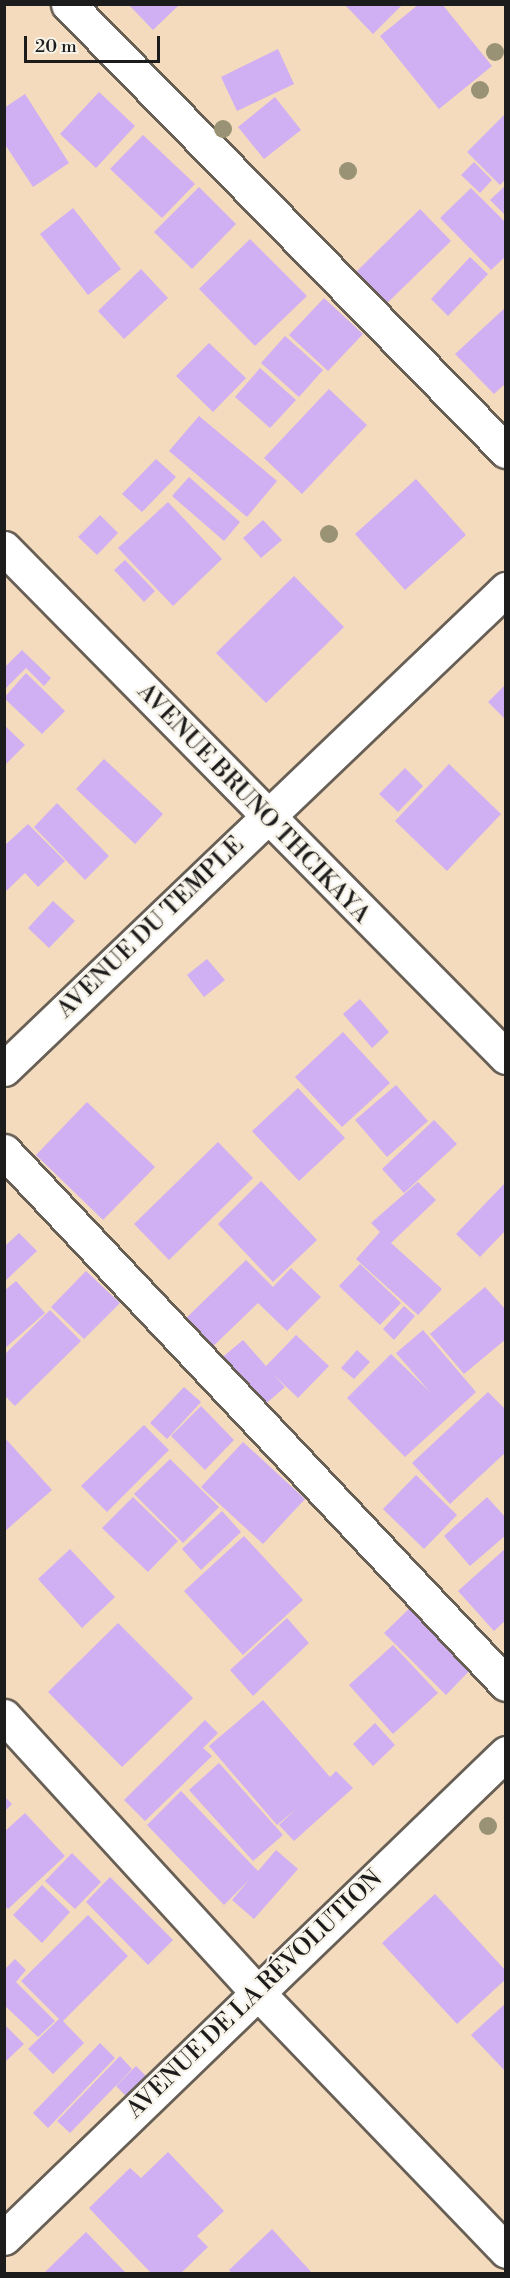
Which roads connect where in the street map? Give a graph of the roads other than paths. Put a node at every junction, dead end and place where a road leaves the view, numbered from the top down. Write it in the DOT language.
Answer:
graph roads {
  1 [pos="68,4"];
  2 [pos="506,451"];
  3 [pos="4,548"];
  4 [pos="506,589"];
  5 [pos="266,818"];
  6 [pos="506,1057"];
  7 [pos="4,1069"];
  8 [pos="4,1151"];
  9 [pos="506,1684"];
  10 [pos="4,1716"];
  11 [pos="506,1753"];
  12 [pos="258,1993"];
  13 [pos="4,2238"];
  14 [pos="506,2251"];
  1 -- 2 [label="street"];
  3 -- 5 [label="street, AVENUE BRUNO THCIKAYA"];
  4 -- 5 [label="street, AVENUE DU TEMPLE"];
  5 -- 6 [label="street, AVENUE BRUNO THCIKAYA"];
  5 -- 7 [label="street, AVENUE DU TEMPLE"];
  8 -- 9 [label="street"];
  10 -- 12 [label="street"];
  11 -- 12 [label="street, AVENUE DE LA RÉVOLUTION"];
  12 -- 13 [label="street, AVENUE DE LA RÉVOLUTION"];
  12 -- 14 [label="street"];
}
